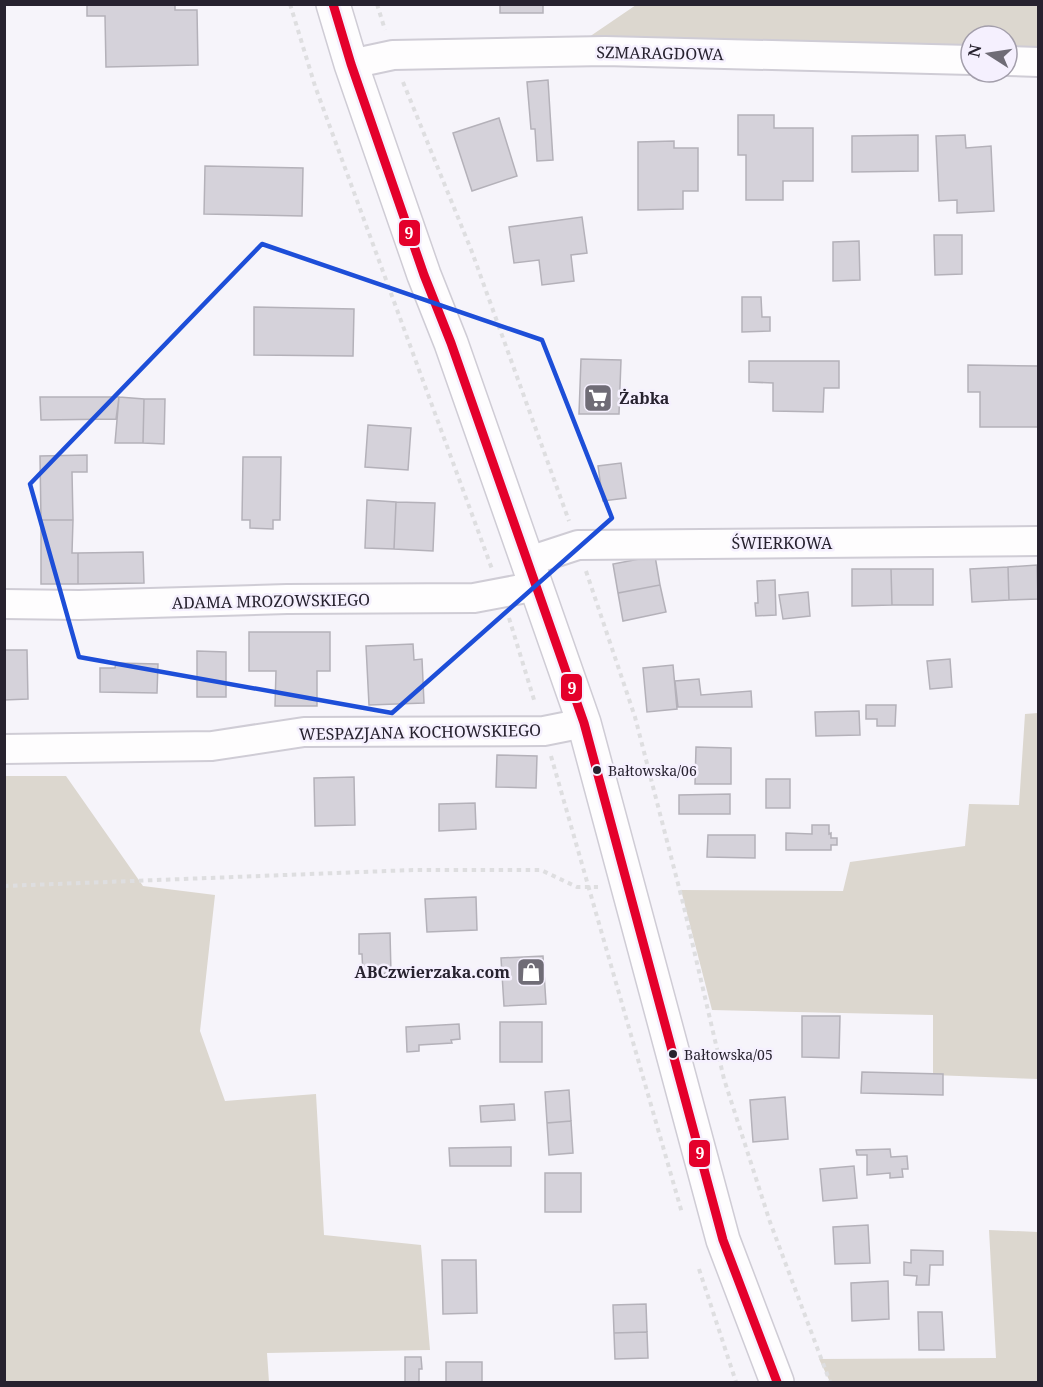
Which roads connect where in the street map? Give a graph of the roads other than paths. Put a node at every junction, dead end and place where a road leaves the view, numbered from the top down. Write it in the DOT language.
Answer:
graph roads {
  1 [pos="333,4"];
  2 [pos="959,60"];
  3 [pos="1019,61"];
  4 [pos="1038,62"];
  5 [pos="351,63"];
  6 [pos="1038,541"];
  7 [pos="533,573"];
  8 [pos="4,604"];
  9 [pos="584,723"];
  10 [pos="4,749"];
  11 [pos="777,1383"];
  1 -- 5 [label="main road"];
  2 -- 5 [label="street, SZMARAGDOWA"];
  3 -- 4 [label="street"];
  5 -- 7 [label="main road"];
  6 -- 7 [label="street, ŚWIERKOWA"];
  7 -- 8 [label="street, ADAMA MROZOWSKIEGO"];
  7 -- 9 [label="main road"];
  9 -- 10 [label="street, WESPAZJANA KOCHOWSKIEGO"];
  9 -- 11 [label="main road"];
}
